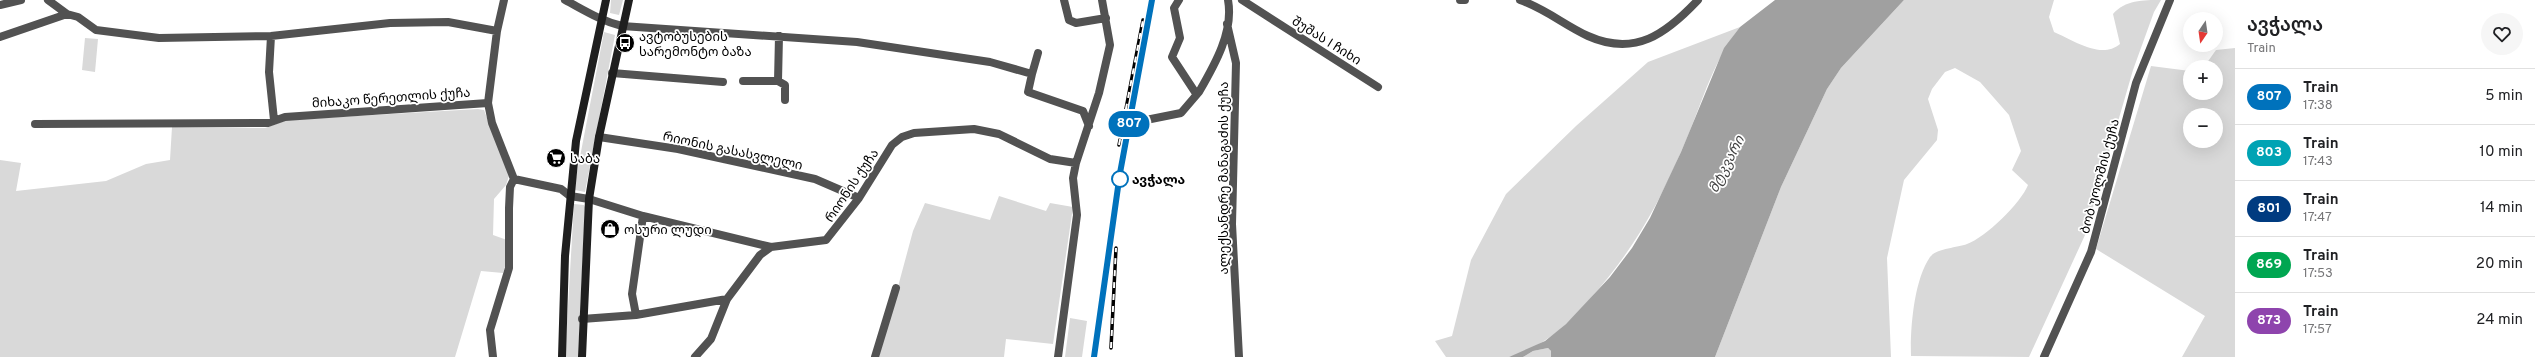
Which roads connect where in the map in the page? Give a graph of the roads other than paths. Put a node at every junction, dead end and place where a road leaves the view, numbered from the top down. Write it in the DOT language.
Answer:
graph roads {
  1 [pos="21,0"];
  2 [pos="48,0"];
  3 [pos="504,0"];
  4 [pos="565,0"];
  5 [pos="606,0"];
  6 [pos="629,0"];
  7 [pos="1064,0"];
  8 [pos="1102,0"];
  9 [pos="1179,0"];
  10 [pos="1228,0"];
  11 [pos="1242,0"];
  12 [pos="1460,0"];
  13 [pos="1465,0"];
  14 [pos="1520,0"];
  15 [pos="1698,0"];
  16 [pos="2170,0"];
  17 [pos="0,5"];
  18 [pos="67,14"];
  19 [pos="1106,18"];
  20 [pos="602,21"];
  21 [pos="1227,24"];
  22 [pos="622,26"];
  23 [pos="497,31"];
  24 [pos="271,36"];
  25 [pos="779,36"];
  26 [pos="0,38"];
  27 [pos="1038,53"];
  28 [pos="612,73"];
  29 [pos="1032,74"];
  30 [pos="743,80"];
  31 [pos="778,80"];
  32 [pos="723,82"];
  33 [pos="1378,87"];
  34 [pos="1199,92"];
  35 [pos="785,100"];
  36 [pos="488,103"];
  37 [pos="274,120"];
  38 [pos="1146,120"];
  39 [pos="34,124"];
  40 [pos="1089,126"];
  41 [pos="599,137"];
  42 [pos="1076,164"];
  43 [pos="514,179"];
  44 [pos="570,196"];
  45 [pos="859,198"];
  46 [pos="589,199"];
  47 [pos="643,216"];
  48 [pos="771,247"];
  49 [pos="896,288"];
  50 [pos="727,299"];
  51 [pos="636,315"];
  52 [pos="582,319"];
  53 [pos="493,357"];
  54 [pos="562,357"];
  55 [pos="582,357"];
  56 [pos="695,357"];
  57 [pos="875,357"];
  58 [pos="1058,357"];
  59 [pos="1239,357"];
  60 [pos="2044,357"];
  1 -- 17 [label="street"];
  2 -- 18 [label="street"];
  3 -- 23 [label="street"];
  4 -- 20 [label="street"];
  5 -- 20 [label="main road"];
  6 -- 22 [label="main road"];
  7 -- 19 [label="street"];
  8 -- 19 [label="street"];
  9 -- 34 [label="street"];
  10 -- 21 [label="street"];
  11 -- 33 [label="street, შუშას I ჩიხი"];
  12 -- 13 [label="street"];
  14 -- 15 [label="street"];
  16 -- 60 [label="street, ბობ უოლშის ქუჩა"];
  18 -- 24 [label="street"];
  18 -- 26 [label="street"];
  19 -- 40 [label="street"];
  20 -- 22 [label="street"];
  20 -- 44 [label="main road"];
  21 -- 34 [label="street"];
  21 -- 59 [label="street, ალექსანდრე მანაგაძის ქუჩა"];
  22 -- 25 [label="street"];
  22 -- 28 [label="main road"];
  23 -- 24 [label="street"];
  23 -- 36 [label="street"];
  24 -- 37 [label="street"];
  25 -- 29 [label="street"];
  25 -- 31 [label="street"];
  27 -- 29 [label="street"];
  28 -- 32 [label="street"];
  28 -- 41 [label="main road"];
  29 -- 40 [label="street"];
  30 -- 31 [label="street"];
  31 -- 35 [label="street"];
  34 -- 38 [label="street"];
  36 -- 37 [label="street, მიხაკო წერეთლის ქუჩა"];
  36 -- 43 [label="street, მიხაკო წერეთლის ქუჩა"];
  37 -- 39 [label="street, მიხაკო წერეთლის ქუჩა"];
  40 -- 42 [label="street"];
  41 -- 45 [label="street, რიონის გასასვლელი"];
  41 -- 46 [label="main road"];
  42 -- 45 [label="street, რიონის ქუჩა"];
  42 -- 58 [label="street"];
  43 -- 44 [label="street"];
  43 -- 53 [label="street"];
  44 -- 46 [label="street"];
  44 -- 54 [label="main road"];
  45 -- 48 [label="street, რიონის ქუჩა"];
  46 -- 47 [label="street"];
  46 -- 52 [label="main road"];
  47 -- 48 [label="street"];
  47 -- 51 [label="street"];
  48 -- 50 [label="street"];
  49 -- 57 [label="street"];
  50 -- 51 [label="street"];
  50 -- 56 [label="street"];
  51 -- 52 [label="street"];
  52 -- 55 [label="main road"];
}
